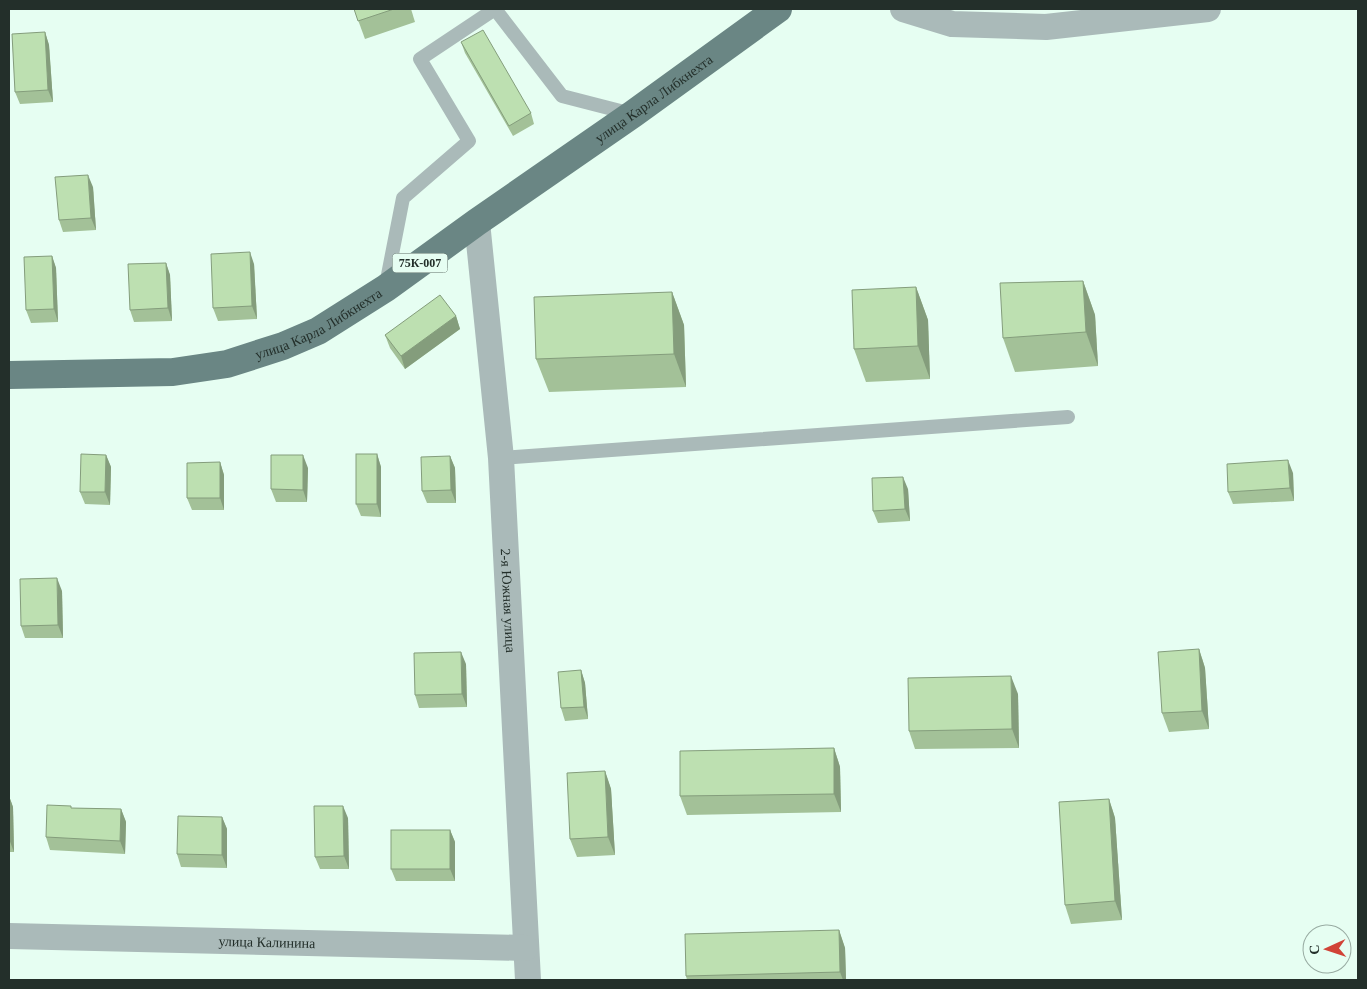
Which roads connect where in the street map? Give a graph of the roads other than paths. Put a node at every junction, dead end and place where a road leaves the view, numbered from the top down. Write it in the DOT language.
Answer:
graph roads {
  1 [pos="778,9"];
  2 [pos="903,9"];
  3 [pos="1208,9"];
  4 [pos="1168,11"];
  5 [pos="633,114"];
  6 [pos="477,222"];
  7 [pos="386,288"];
  8 [pos="9,375"];
  9 [pos="1068,417"];
  10 [pos="500,458"];
  11 [pos="9,936"];
  12 [pos="525,948"];
  13 [pos="528,980"];
  1 -- 5 [label="main road, улица Карла Либкнехта / 75К-007"];
  2 -- 4 [label="street"];
  3 -- 4 [label="street"];
  5 -- 6 [label="main road, улица Карла Либкнехта / 75К-007"];
  5 -- 7 [label="lane"];
  6 -- 7 [label="main road, улица Карла Либкнехта / 75К-007"];
  6 -- 10 [label="street, 2-я Южная улица"];
  7 -- 8 [label="main road, улица Карла Либкнехта / 75К-007"];
  9 -- 10 [label="lane"];
  10 -- 12 [label="street, 2-я Южная улица"];
  11 -- 12 [label="street, улица Калинина"];
  12 -- 13 [label="street, 2-я Южная улица"];
}
